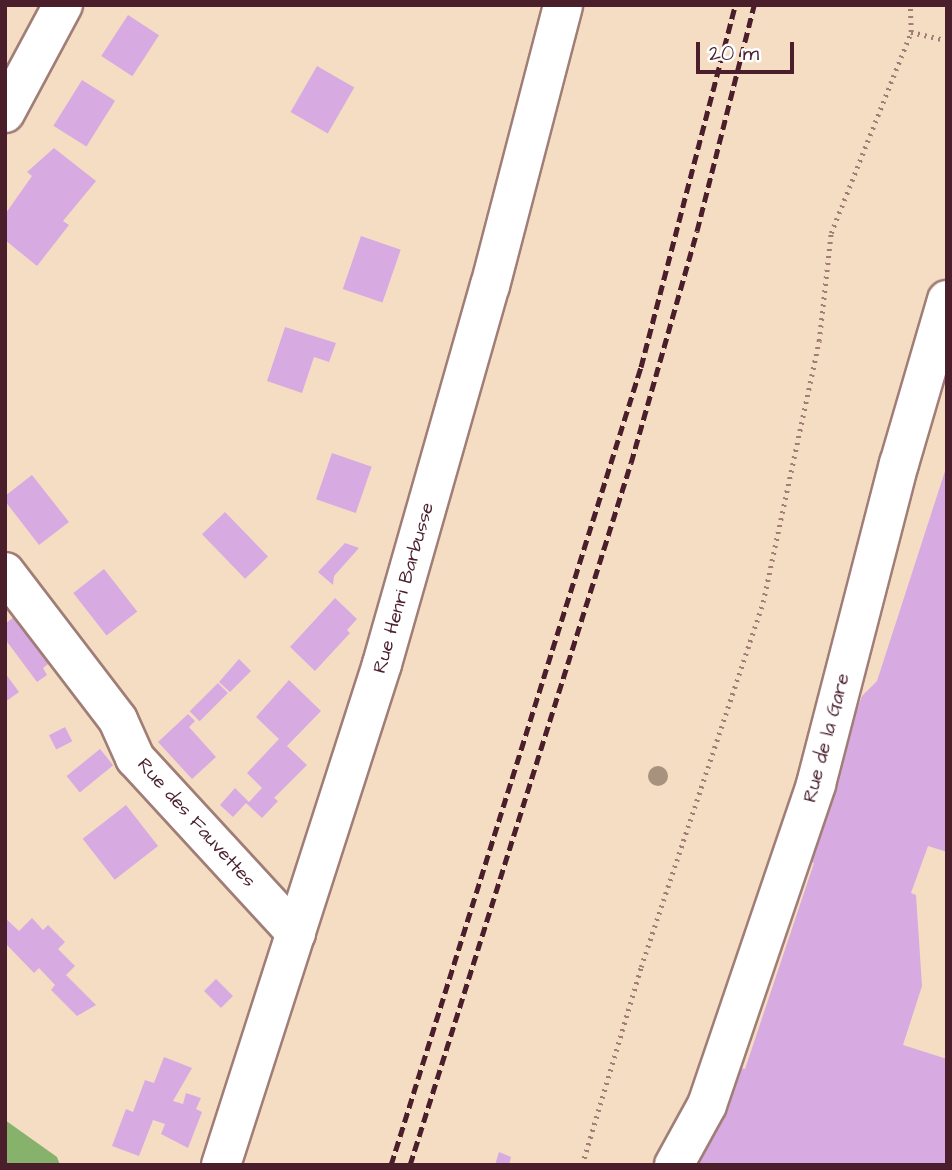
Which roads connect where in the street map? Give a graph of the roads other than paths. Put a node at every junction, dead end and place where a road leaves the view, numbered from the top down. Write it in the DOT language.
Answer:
graph roads {
  1 [pos="64,5"];
  2 [pos="563,5"];
  3 [pos="5,113"];
  4 [pos="947,300"];
  5 [pos="5,572"];
  6 [pos="296,933"];
  7 [pos="221,1165"];
  8 [pos="674,1165"];
  1 -- 3 [label="street"];
  2 -- 6 [label="street, Rue Henri Barbusse"];
  4 -- 8 [label="street, Rue de la Gare"];
  5 -- 6 [label="street, Rue des Fauvettes"];
  6 -- 7 [label="street, Rue Henri Barbusse"];
}
